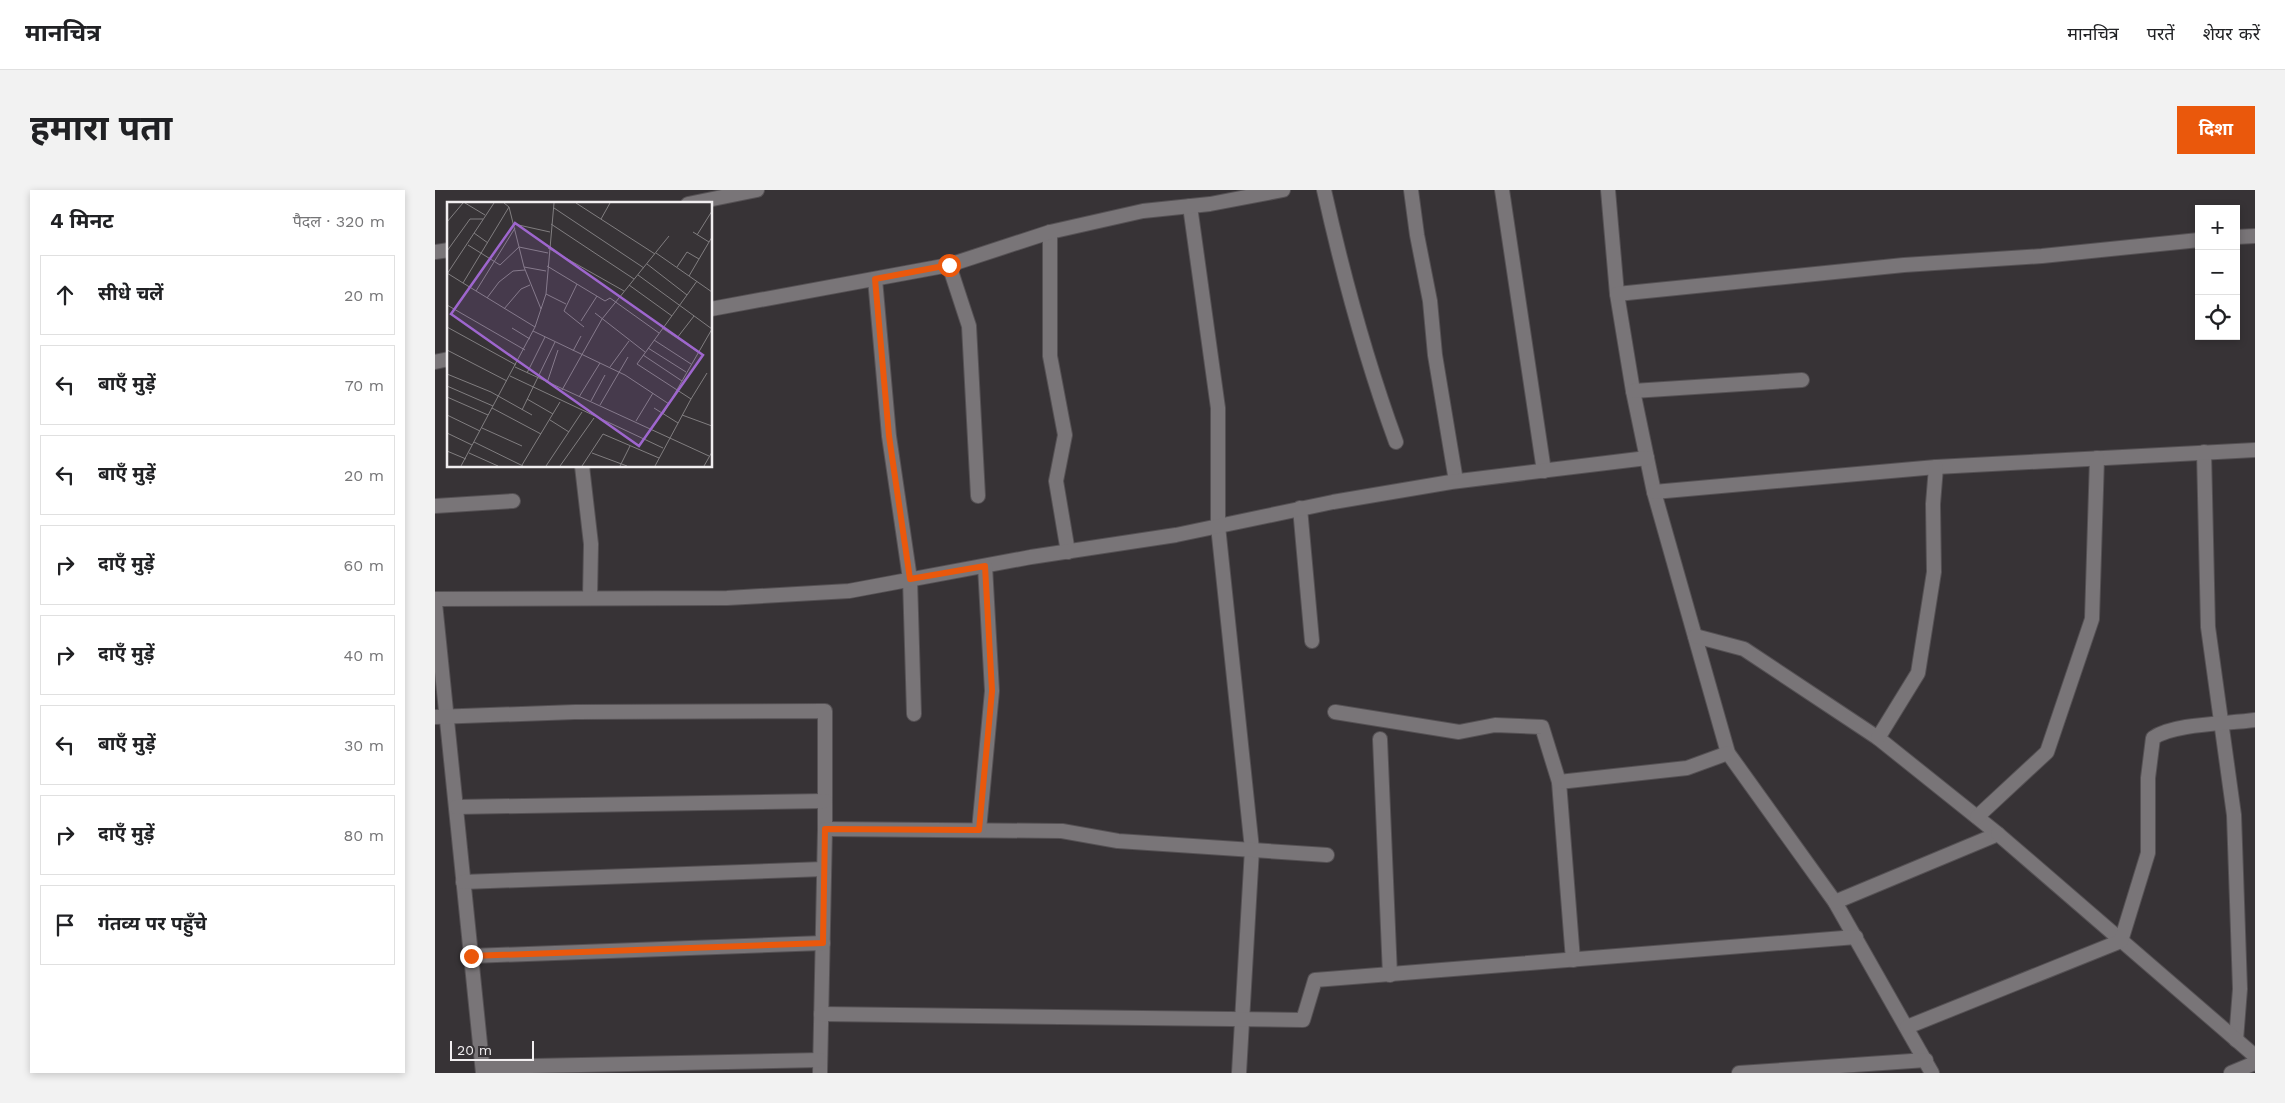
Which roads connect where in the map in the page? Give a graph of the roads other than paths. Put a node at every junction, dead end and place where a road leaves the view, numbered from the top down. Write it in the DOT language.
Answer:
graph roads {
  1 [pos="757,190"];
  2 [pos="1283,190"];
  3 [pos="1324,190"];
  4 [pos="1411,190"];
  5 [pos="1502,190"];
  6 [pos="1608,190"];
  7 [pos="698,202"];
  8 [pos="1190,206"];
  9 [pos="1050,232"];
  10 [pos="2255,236"];
  11 [pos="2240,237"];
  12 [pos="2195,240"];
  13 [pos="949,265"];
  14 [pos="875,279"];
  15 [pos="1617,294"];
  16 [pos="713,309"];
  17 [pos="1802,380"];
  18 [pos="1633,391"];
  19 [pos="1396,442"];
  20 [pos="2255,450"];
  21 [pos="2204,452"];
  22 [pos="1647,458"];
  23 [pos="2097,458"];
  24 [pos="1936,467"];
  25 [pos="582,468"];
  26 [pos="1543,471"];
  27 [pos="1456,481"];
  28 [pos="1654,492"];
  29 [pos="978,496"];
  30 [pos="513,501"];
  31 [pos="435,506"];
  32 [pos="1300,508"];
  33 [pos="1218,526"];
  34 [pos="1068,552"];
  35 [pos="985,566"];
  36 [pos="910,579"];
  37 [pos="590,598"];
  38 [pos="435,599"];
  39 [pos="435,603"];
  40 [pos="1695,636"];
  41 [pos="1313,641"];
  42 [pos="1335,712"];
  43 [pos="914,714"];
  44 [pos="441,717"];
  45 [pos="2255,720"];
  46 [pos="2221,724"];
  47 [pos="1878,738"];
  48 [pos="1380,739"];
  49 [pos="1728,753"];
  50 [pos="1559,782"];
  51 [pos="825,801"];
  52 [pos="456,807"];
  53 [pos="1977,817"];
  54 [pos="825,829"];
  55 [pos="979,830"];
  56 [pos="1998,834"];
  57 [pos="1253,850"];
  58 [pos="1327,855"];
  59 [pos="824,869"];
  60 [pos="463,882"];
  61 [pos="1835,902"];
  62 [pos="1856,937"];
  63 [pos="2121,941"];
  64 [pos="823,943"];
  65 [pos="471,956"];
  66 [pos="1573,960"];
  67 [pos="1390,975"];
  68 [pos="821,1014"];
  69 [pos="1242,1018"];
  70 [pos="1907,1026"];
  71 [pos="2236,1040"];
  72 [pos="2255,1056"];
  73 [pos="1926,1060"];
  74 [pos="2255,1063"];
  75 [pos="820,1067"];
  76 [pos="676,1068"];
  77 [pos="483,1070"];
  78 [pos="1239,1073"];
  79 [pos="1739,1073"];
  80 [pos="1932,1073"];
  81 [pos="2231,1073"];
  1 -- 7 [label="street"];
  2 -- 8 [label="street"];
  3 -- 19 [label="street"];
  4 -- 27 [label="street"];
  5 -- 26 [label="street"];
  6 -- 15 [label="street"];
  8 -- 9 [label="street"];
  8 -- 33 [label="street"];
  9 -- 13 [label="street"];
  9 -- 34 [label="street"];
  10 -- 11 [label="street"];
  12 -- 15 [label="street"];
  13 -- 14 [label="street"];
  13 -- 29 [label="street"];
  14 -- 16 [label="street"];
  14 -- 36 [label="street"];
  15 -- 18 [label="street"];
  17 -- 18 [label="street"];
  18 -- 22 [label="street"];
  20 -- 21 [label="street"];
  21 -- 23 [label="street"];
  21 -- 46 [label="street"];
  22 -- 26 [label="street"];
  22 -- 28 [label="street"];
  23 -- 24 [label="street"];
  23 -- 53 [label="street"];
  24 -- 28 [label="street"];
  24 -- 47 [label="street"];
  25 -- 37 [label="street"];
  26 -- 27 [label="street"];
  27 -- 32 [label="street"];
  28 -- 40 [label="street"];
  30 -- 31 [label="street"];
  32 -- 33 [label="street"];
  32 -- 41 [label="street"];
  33 -- 34 [label="street"];
  33 -- 57 [label="street"];
  34 -- 35 [label="street"];
  35 -- 36 [label="street"];
  35 -- 55 [label="street"];
  36 -- 37 [label="street"];
  36 -- 43 [label="street"];
  37 -- 38 [label="street"];
  39 -- 44 [label="street"];
  40 -- 47 [label="street"];
  40 -- 49 [label="street"];
  42 -- 50 [label="street"];
  44 -- 51 [label="street"];
  44 -- 52 [label="street"];
  45 -- 46 [label="street"];
  46 -- 63 [label="street"];
  46 -- 71 [label="street"];
  47 -- 53 [label="street"];
  48 -- 67 [label="street"];
  49 -- 50 [label="street"];
  49 -- 61 [label="street"];
  50 -- 66 [label="street"];
  51 -- 52 [label="street"];
  51 -- 54 [label="street"];
  52 -- 60 [label="street"];
  53 -- 56 [label="street"];
  54 -- 55 [label="street"];
  54 -- 59 [label="street"];
  55 -- 57 [label="street"];
  56 -- 61 [label="street"];
  56 -- 63 [label="street"];
  57 -- 58 [label="street"];
  57 -- 69 [label="street"];
  59 -- 60 [label="street"];
  59 -- 64 [label="street"];
  60 -- 65 [label="street"];
  61 -- 62 [label="street"];
  62 -- 66 [label="street"];
  62 -- 70 [label="street"];
  63 -- 70 [label="street"];
  63 -- 71 [label="street"];
  64 -- 65 [label="street"];
  64 -- 68 [label="street"];
  65 -- 77 [label="street"];
  66 -- 67 [label="street"];
  67 -- 69 [label="street"];
  68 -- 69 [label="street"];
  68 -- 75 [label="street"];
  69 -- 78 [label="street"];
  70 -- 73 [label="street"];
  71 -- 72 [label="street"];
  73 -- 79 [label="street"];
  73 -- 80 [label="street"];
  74 -- 81 [label="street"];
  75 -- 76 [label="street"];
  76 -- 77 [label="street"];
}
